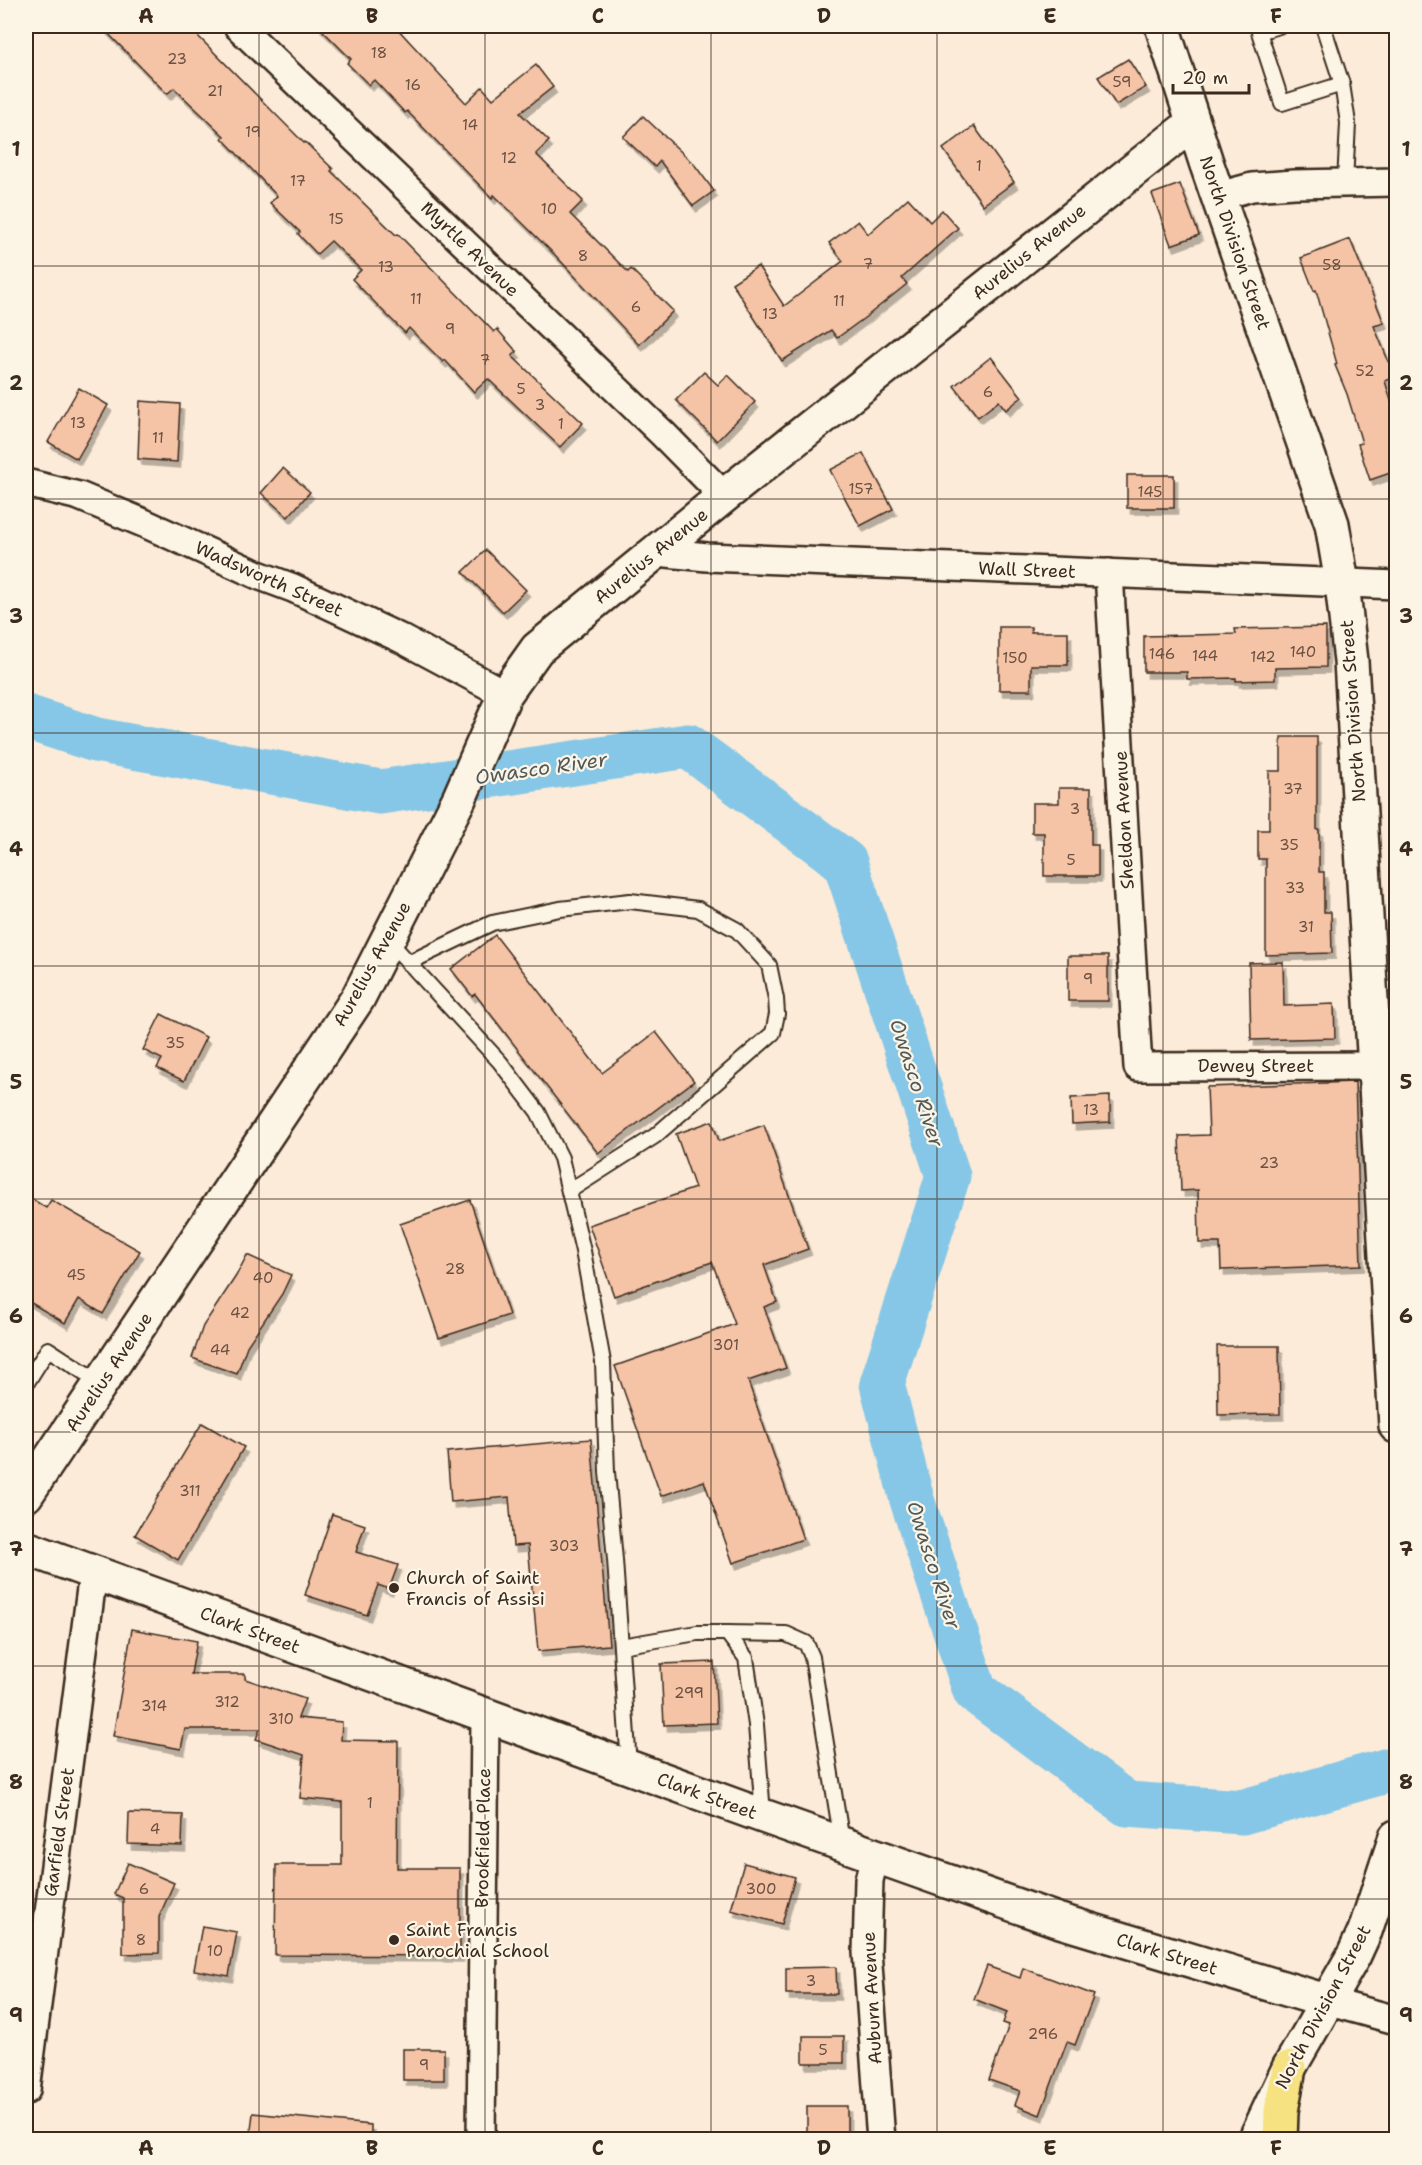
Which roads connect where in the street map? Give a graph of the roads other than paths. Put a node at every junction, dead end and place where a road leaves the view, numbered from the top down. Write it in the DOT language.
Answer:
graph roads {
  1 [pos="238,26"];
  2 [pos="1162,26"];
  3 [pos="1279,26"];
  4 [pos="1323,26"];
  5 [pos="1342,84"];
  6 [pos="1193,123"];
  7 [pos="1396,182"];
  8 [pos="1345,183"];
  9 [pos="1219,196"];
  10 [pos="701,473"];
  11 [pos="26,483"];
  12 [pos="724,496"];
  13 [pos="657,552"];
  14 [pos="1109,573"];
  15 [pos="1342,583"];
  16 [pos="1396,585"];
  17 [pos="500,704"];
  18 [pos="398,952"];
  19 [pos="1374,1066"];
  20 [pos="1138,1067"];
  21 [pos="569,1191"];
  22 [pos="26,1384"];
  23 [pos="102,1384"];
  24 [pos="1396,1412"];
  25 [pos="26,1495"];
  26 [pos="26,1548"];
  27 [pos="93,1573"];
  28 [pos="727,1633"];
  29 [pos="621,1646"];
  30 [pos="485,1716"];
  31 [pos="629,1768"];
  32 [pos="763,1816"];
  33 [pos="1396,1837"];
  34 [pos="842,1845"];
  35 [pos="875,1857"];
  36 [pos="1326,2001"];
  37 [pos="1396,2020"];
  38 [pos="1289,2068"];
  39 [pos="26,2090"];
  40 [pos="481,2139"];
  41 [pos="881,2139"];
  42 [pos="1255,2139"];
  43 [pos="1280,2139"];
  1 -- 10 [label="street, Myrtle Avenue"];
  2 -- 6 [label="street, North Division Street"];
  3 -- 5 [label="lane"];
  4 -- 5 [label="lane"];
  5 -- 8 [label="lane"];
  6 -- 9 [label="street, North Division Street"];
  6 -- 12 [label="street, Aurelius Avenue"];
  7 -- 8 [label="street"];
  8 -- 9 [label="street"];
  9 -- 15 [label="street, North Division Street"];
  10 -- 12 [label="street, Aurelius Avenue"];
  11 -- 17 [label="street, Wadsworth Street"];
  12 -- 13 [label="street, Aurelius Avenue"];
  13 -- 14 [label="street, Wall Street"];
  13 -- 17 [label="street, Aurelius Avenue"];
  14 -- 15 [label="street, Wall Street"];
  14 -- 20 [label="street, Sheldon Avenue"];
  15 -- 16 [label="street, Wall Street"];
  15 -- 19 [label="street, North Division Street"];
  17 -- 18 [label="street, Aurelius Avenue"];
  18 -- 21 [label="lane"];
  18 -- 21 [label="lane"];
  18 -- 23 [label="street, Aurelius Avenue"];
  19 -- 20 [label="street, Dewey Street"];
  19 -- 24 [label="street, North Division Street"];
  21 -- 29 [label="lane"];
  22 -- 23 [label="lane"];
  23 -- 25 [label="street, Aurelius Avenue"];
  26 -- 27 [label="street, Clark Street"];
  27 -- 30 [label="street, Clark Street"];
  27 -- 39 [label="street, Garfield Street"];
  28 -- 29 [label="lane"];
  28 -- 32 [label="lane"];
  28 -- 34 [label="lane"];
  29 -- 31 [label="lane"];
  30 -- 31 [label="street, Clark Street"];
  30 -- 40 [label="street, Brookfield Place"];
  31 -- 32 [label="street, Clark Street"];
  32 -- 34 [label="street, Clark Street"];
  33 -- 36 [label="street, North Division Street"];
  34 -- 35 [label="street, Clark Street"];
  35 -- 36 [label="street, Clark Street"];
  35 -- 41 [label="street, Auburn Avenue"];
  36 -- 37 [label="street, Clark Street"];
  36 -- 38 [label="street, North Division Street"];
  38 -- 42 [label="street, North Division Street"];
  38 -- 43 [label="highway"];
}
